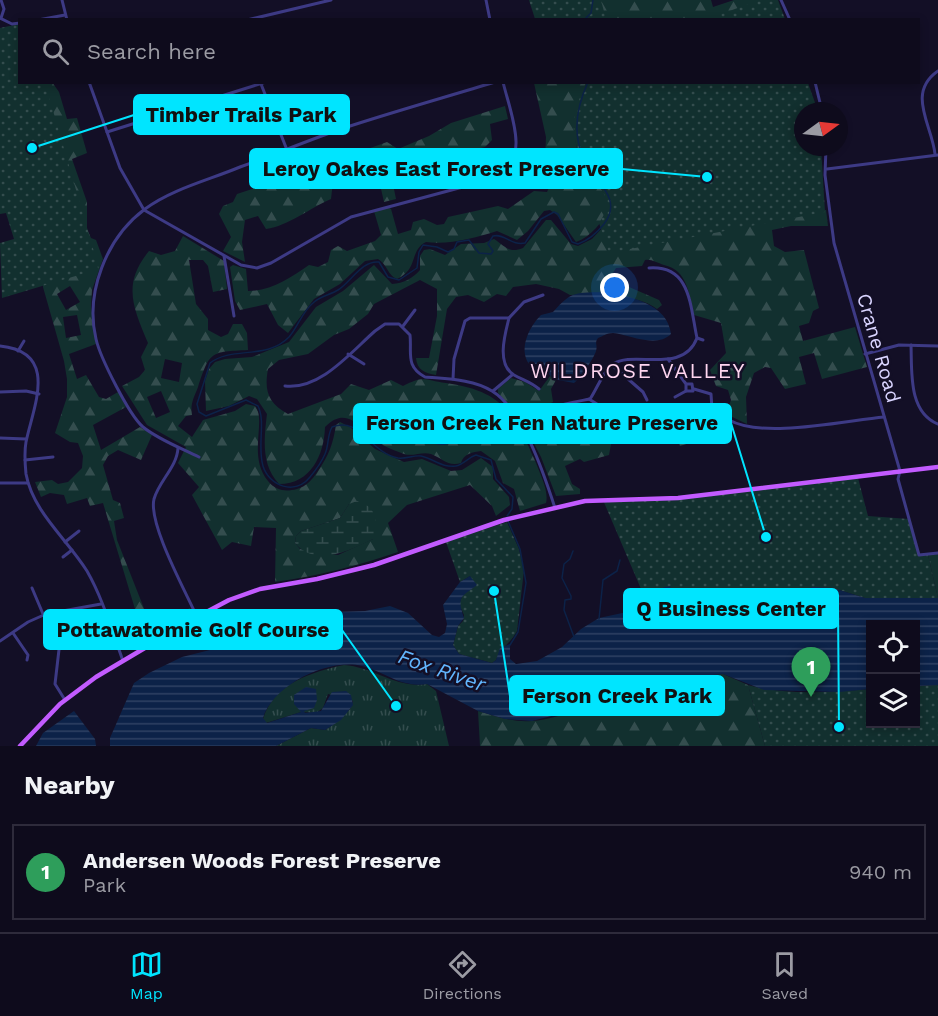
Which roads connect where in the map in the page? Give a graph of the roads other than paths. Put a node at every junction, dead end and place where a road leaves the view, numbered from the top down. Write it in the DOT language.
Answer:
graph roads {
  1 [pos="1,0"];
  2 [pos="62,0"];
  3 [pos="331,0"];
  4 [pos="486,0"];
  5 [pos="781,0"];
  6 [pos="66,17"];
  7 [pos="0,18"];
  8 [pos="255,18"];
  9 [pos="490,18"];
  10 [pos="789,18"];
  11 [pos="18,23"];
  12 [pos="938,71"];
  13 [pos="90,84"];
  14 [pos="258,84"];
  15 [pos="261,84"];
  16 [pos="488,84"];
  17 [pos="503,84"];
  18 [pos="815,84"];
  19 [pos="820,102"];
  20 [pos="107,132"];
  21 [pos="287,150"];
  22 [pos="937,155"];
  23 [pos="826,156"];
  24 [pos="827,170"];
  25 [pos="144,210"];
  26 [pos="225,256"];
  27 [pos="649,268"];
  28 [pos="543,295"];
  29 [pos="415,310"];
  30 [pos="234,316"];
  31 [pos="509,318"];
  32 [pos="404,326"];
  33 [pos="697,338"];
  34 [pos="703,340"];
  35 [pos="24,341"];
  36 [pos="911,345"];
  37 [pos="0,346"];
  38 [pos="938,346"];
  39 [pos="18,351"];
  40 [pos="348,354"];
  41 [pos="865,354"];
  42 [pos="668,359"];
  43 [pos="364,364"];
  44 [pos="612,365"];
  45 [pos="512,375"];
  46 [pos="453,379"];
  47 [pos="686,384"];
  48 [pos="285,386"];
  49 [pos="539,389"];
  50 [pos="694,389"];
  51 [pos="493,391"];
  52 [pos="686,391"];
  53 [pos="0,392"];
  54 [pos="39,394"];
  55 [pos="675,397"];
  56 [pos="589,399"];
  57 [pos="647,400"];
  58 [pos="712,409"];
  59 [pos="884,417"];
  60 [pos="614,420"];
  61 [pos="729,420"];
  62 [pos="520,422"];
  63 [pos="938,424"];
  64 [pos="0,438"];
  65 [pos="27,439"];
  66 [pos="178,448"];
  67 [pos="199,456"];
  68 [pos="53,458"];
  69 [pos="25,460"];
  70 [pos="938,467"];
  71 [pos="900,471"];
  72 [pos="0,483"];
  73 [pos="28,483"];
  74 [pos="555,507"];
  75 [pos="79,531"];
  76 [pos="65,542"];
  77 [pos="72,550"];
  78 [pos="938,553"];
  79 [pos="63,558"];
  80 [pos="32,588"];
  81 [pos="101,604"];
  82 [pos="43,614"];
  83 [pos="197,617"];
  84 [pos="112,631"];
  85 [pos="13,633"];
  86 [pos="0,641"];
  87 [pos="27,660"];
  88 [pos="123,661"];
  89 [pos="65,700"];
  90 [pos="20,746"];
  1 -- 7 [label="street"];
  2 -- 6 [label="street"];
  3 -- 8 [label="street"];
  4 -- 9 [label="street"];
  5 -- 10 [label="street"];
  7 -- 11 [label="street"];
  12 -- 22 [label="street"];
  13 -- 20 [label="street"];
  14 -- 20 [label="street"];
  15 -- 21 [label="street"];
  16 -- 21 [label="street"];
  17 -- 26 [label="street"];
  18 -- 19 [label="street"];
  20 -- 25 [label="street"];
  21 -- 25 [label="street"];
  22 -- 24 [label="street"];
  23 -- 24 [label="street, Crane Road"];
  24 -- 41 [label="street, Crane Road"];
  25 -- 26 [label="street"];
  25 -- 66 [label="street"];
  26 -- 30 [label="street"];
  27 -- 33 [label="street"];
  28 -- 31 [label="street"];
  29 -- 32 [label="street"];
  31 -- 45 [label="street"];
  31 -- 46 [label="street"];
  32 -- 40 [label="street"];
  32 -- 46 [label="street"];
  33 -- 34 [label="street"];
  33 -- 42 [label="street"];
  35 -- 39 [label="street"];
  36 -- 38 [label="street"];
  36 -- 41 [label="street"];
  36 -- 63 [label="street"];
  37 -- 39 [label="street"];
  39 -- 54 [label="street"];
  40 -- 43 [label="street"];
  40 -- 48 [label="street"];
  41 -- 59 [label="street, Crane Road"];
  42 -- 44 [label="street"];
  42 -- 47 [label="street"];
  44 -- 56 [label="street"];
  44 -- 57 [label="street"];
  45 -- 49 [label="street"];
  45 -- 51 [label="street"];
  46 -- 51 [label="street"];
  47 -- 50 [label="street"];
  47 -- 52 [label="street"];
  50 -- 52 [label="street"];
  50 -- 58 [label="street"];
  51 -- 62 [label="street"];
  52 -- 55 [label="street"];
  53 -- 54 [label="street"];
  54 -- 65 [label="street"];
  56 -- 60 [label="street"];
  56 -- 62 [label="street"];
  59 -- 61 [label="street"];
  59 -- 71 [label="street, Crane Road"];
  62 -- 74 [label="street"];
  64 -- 65 [label="street"];
  65 -- 69 [label="street"];
  66 -- 67 [label="street"];
  66 -- 83 [label="street"];
  68 -- 69 [label="street"];
  69 -- 73 [label="street"];
  70 -- 71 [label="main road"];
  71 -- 74 [label="main road"];
  71 -- 78 [label="street, Crane Road"];
  72 -- 73 [label="street"];
  73 -- 76 [label="street"];
  74 -- 83 [label="main road"];
  75 -- 76 [label="street"];
  76 -- 77 [label="street"];
  77 -- 79 [label="street"];
  77 -- 81 [label="street"];
  80 -- 82 [label="street"];
  81 -- 82 [label="street"];
  81 -- 84 [label="street"];
  82 -- 85 [label="street"];
  83 -- 88 [label="main road"];
  84 -- 88 [label="street"];
  84 -- 89 [label="street"];
  85 -- 86 [label="street"];
  85 -- 87 [label="street"];
  88 -- 89 [label="main road"];
  89 -- 90 [label="main road"];
}
